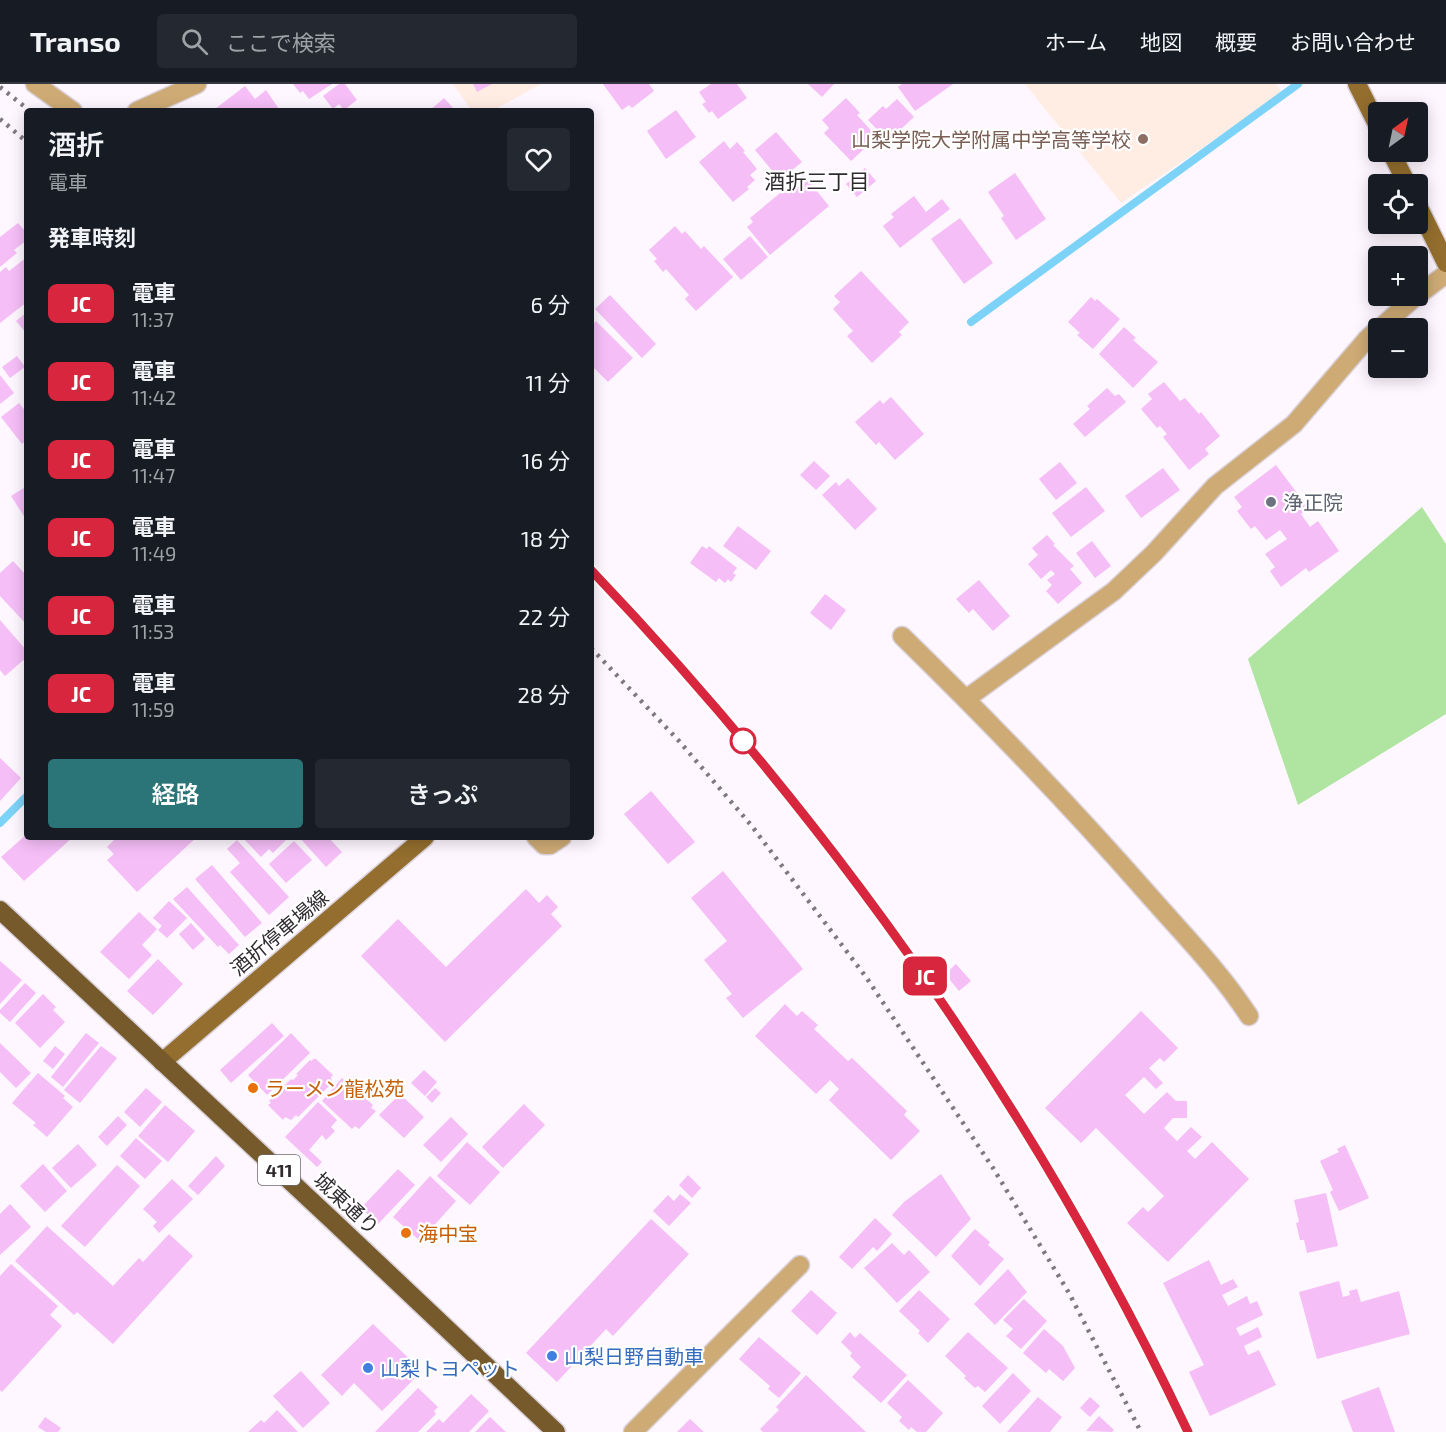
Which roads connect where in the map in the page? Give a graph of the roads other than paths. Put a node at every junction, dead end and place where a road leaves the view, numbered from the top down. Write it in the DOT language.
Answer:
graph roads {
  1 [pos="35,84"];
  2 [pos="197,84"];
  3 [pos="1356,84"];
  4 [pos="1368,107"];
  5 [pos="69,108"];
  6 [pos="143,108"];
  7 [pos="1428,226"];
  8 [pos="1446,263"];
  9 [pos="1446,274"];
  10 [pos="1391,318"];
  11 [pos="1368,338"];
  12 [pos="902,636"];
  13 [pos="966,699"];
  14 [pos="421,840"];
  15 [pos="539,840"];
  16 [pos="558,840"];
  17 [pos="0,910"];
  18 [pos="1249,1016"];
  19 [pos="162,1062"];
  20 [pos="800,1265"];
  21 [pos="556,1432"];
  22 [pos="633,1432"];
  1 -- 5 [label="street"];
  2 -- 6 [label="street"];
  3 -- 4 [label="main road"];
  7 -- 8 [label="main road"];
  9 -- 10 [label="street"];
  11 -- 13 [label="street"];
  12 -- 13 [label="street"];
  13 -- 18 [label="street"];
  14 -- 19 [label="main road, 酒折停車場線"];
  15 -- 16 [label="street"];
  17 -- 19 [label="highway, 城東通り / 411"];
  19 -- 21 [label="highway, 城東通り / 411"];
  20 -- 22 [label="street"];
}
